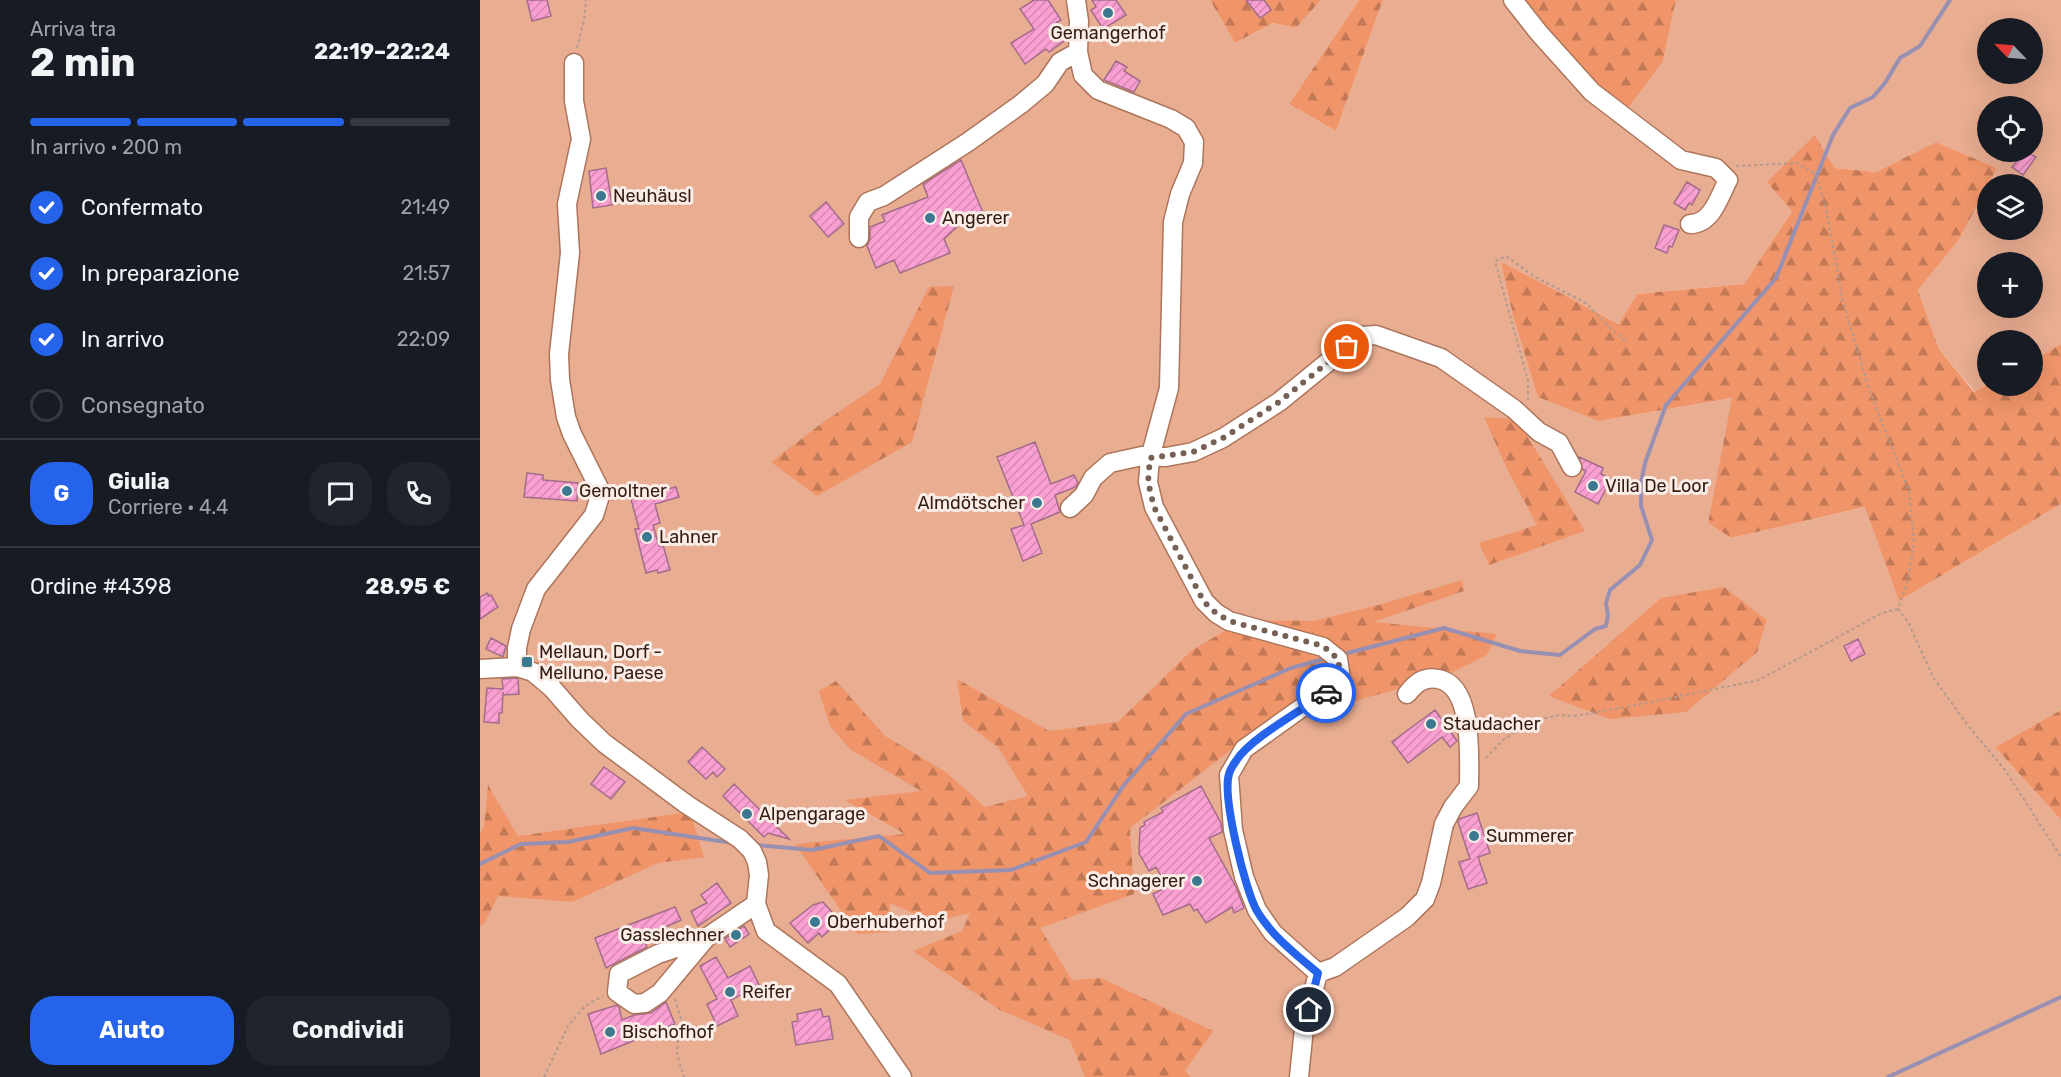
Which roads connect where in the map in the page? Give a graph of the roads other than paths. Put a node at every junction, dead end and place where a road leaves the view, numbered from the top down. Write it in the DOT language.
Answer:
graph roads {
  1 [pos="1076,0"];
  2 [pos="1513,0"];
  3 [pos="1078,52"];
  4 [pos="574,63"];
  5 [pos="1690,224"];
  6 [pos="859,238"];
  7 [pos="1150,458"];
  8 [pos="1572,467"];
  9 [pos="1070,508"];
  10 [pos="517,667"];
  11 [pos="480,669"];
  12 [pos="1407,694"];
  13 [pos="756,904"];
  14 [pos="706,938"];
  15 [pos="1318,973"];
  16 [pos="902,1077"];
  17 [pos="1299,1077"];
  1 -- 3 [label="street"];
  2 -- 5 [label="street"];
  3 -- 6 [label="street"];
  3 -- 7 [label="street"];
  4 -- 10 [label="street"];
  7 -- 8 [label="street"];
  7 -- 9 [label="street"];
  7 -- 15 [label="street"];
  10 -- 11 [label="street"];
  10 -- 13 [label="street"];
  12 -- 15 [label="street"];
  13 -- 14 [label="street"];
  13 -- 16 [label="street"];
  14 -- 14 [label="street"];
  15 -- 17 [label="street"];
}
